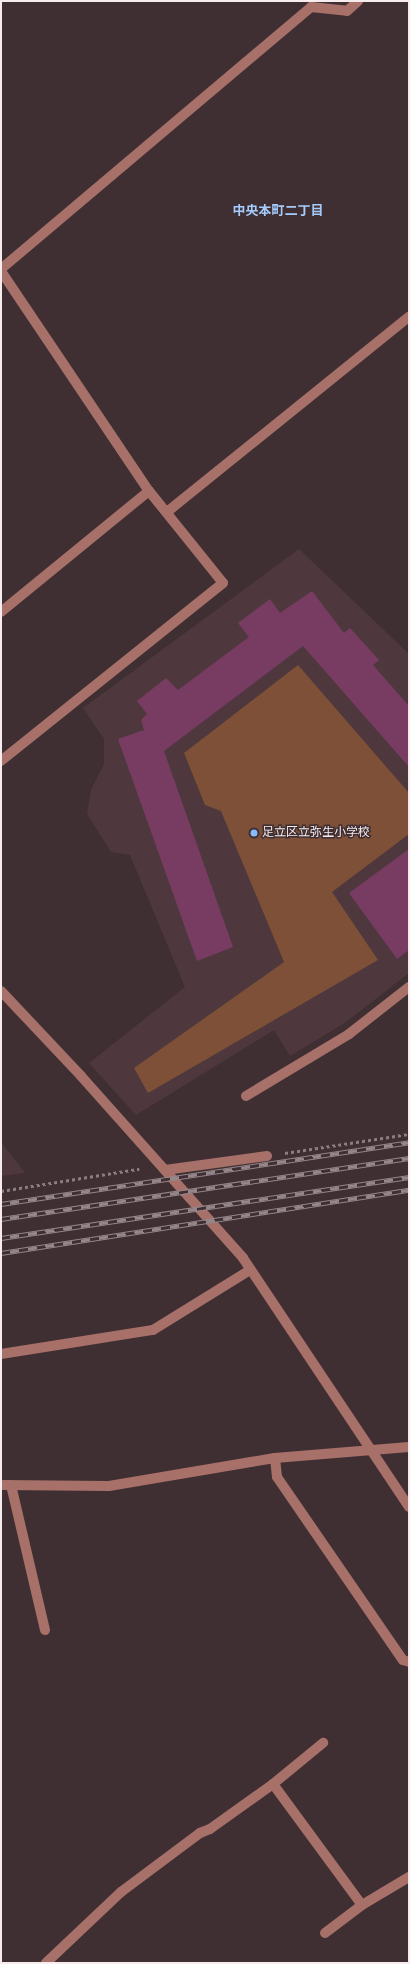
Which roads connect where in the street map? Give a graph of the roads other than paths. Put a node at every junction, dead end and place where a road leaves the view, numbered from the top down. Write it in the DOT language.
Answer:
graph roads {
  1 [pos="358,1"];
  2 [pos="310,4"];
  3 [pos="1,270"];
  4 [pos="409,317"];
  5 [pos="149,491"];
  6 [pos="167,512"];
  7 [pos="1,612"];
  8 [pos="1,761"];
  9 [pos="409,987"];
  10 [pos="1,991"];
  11 [pos="246,1096"];
  12 [pos="267,1156"];
  13 [pos="163,1168"];
  14 [pos="250,1270"];
  15 [pos="1,1354"];
  16 [pos="409,1447"];
  17 [pos="369,1449"];
  18 [pos="275,1458"];
  19 [pos="6,1485"];
  20 [pos="409,1507"];
  21 [pos="45,1630"];
  22 [pos="409,1662"];
  23 [pos="323,1743"];
  24 [pos="273,1784"];
  25 [pos="409,1877"];
  26 [pos="362,1905"];
  27 [pos="324,1933"];
  28 [pos="46,1963"];
  1 -- 2 [label="street"];
  2 -- 3 [label="street"];
  3 -- 5 [label="street"];
  4 -- 6 [label="street"];
  5 -- 6 [label="street"];
  5 -- 7 [label="street"];
  6 -- 8 [label="street"];
  9 -- 11 [label="street"];
  10 -- 13 [label="street"];
  12 -- 13 [label="street"];
  13 -- 14 [label="street"];
  14 -- 15 [label="street"];
  14 -- 17 [label="street"];
  16 -- 17 [label="street"];
  17 -- 18 [label="street"];
  17 -- 20 [label="street"];
  18 -- 19 [label="street"];
  18 -- 22 [label="street"];
  19 -- 21 [label="street"];
  23 -- 24 [label="street"];
  24 -- 26 [label="street"];
  24 -- 28 [label="street"];
  25 -- 26 [label="street"];
  26 -- 27 [label="street"];
}
